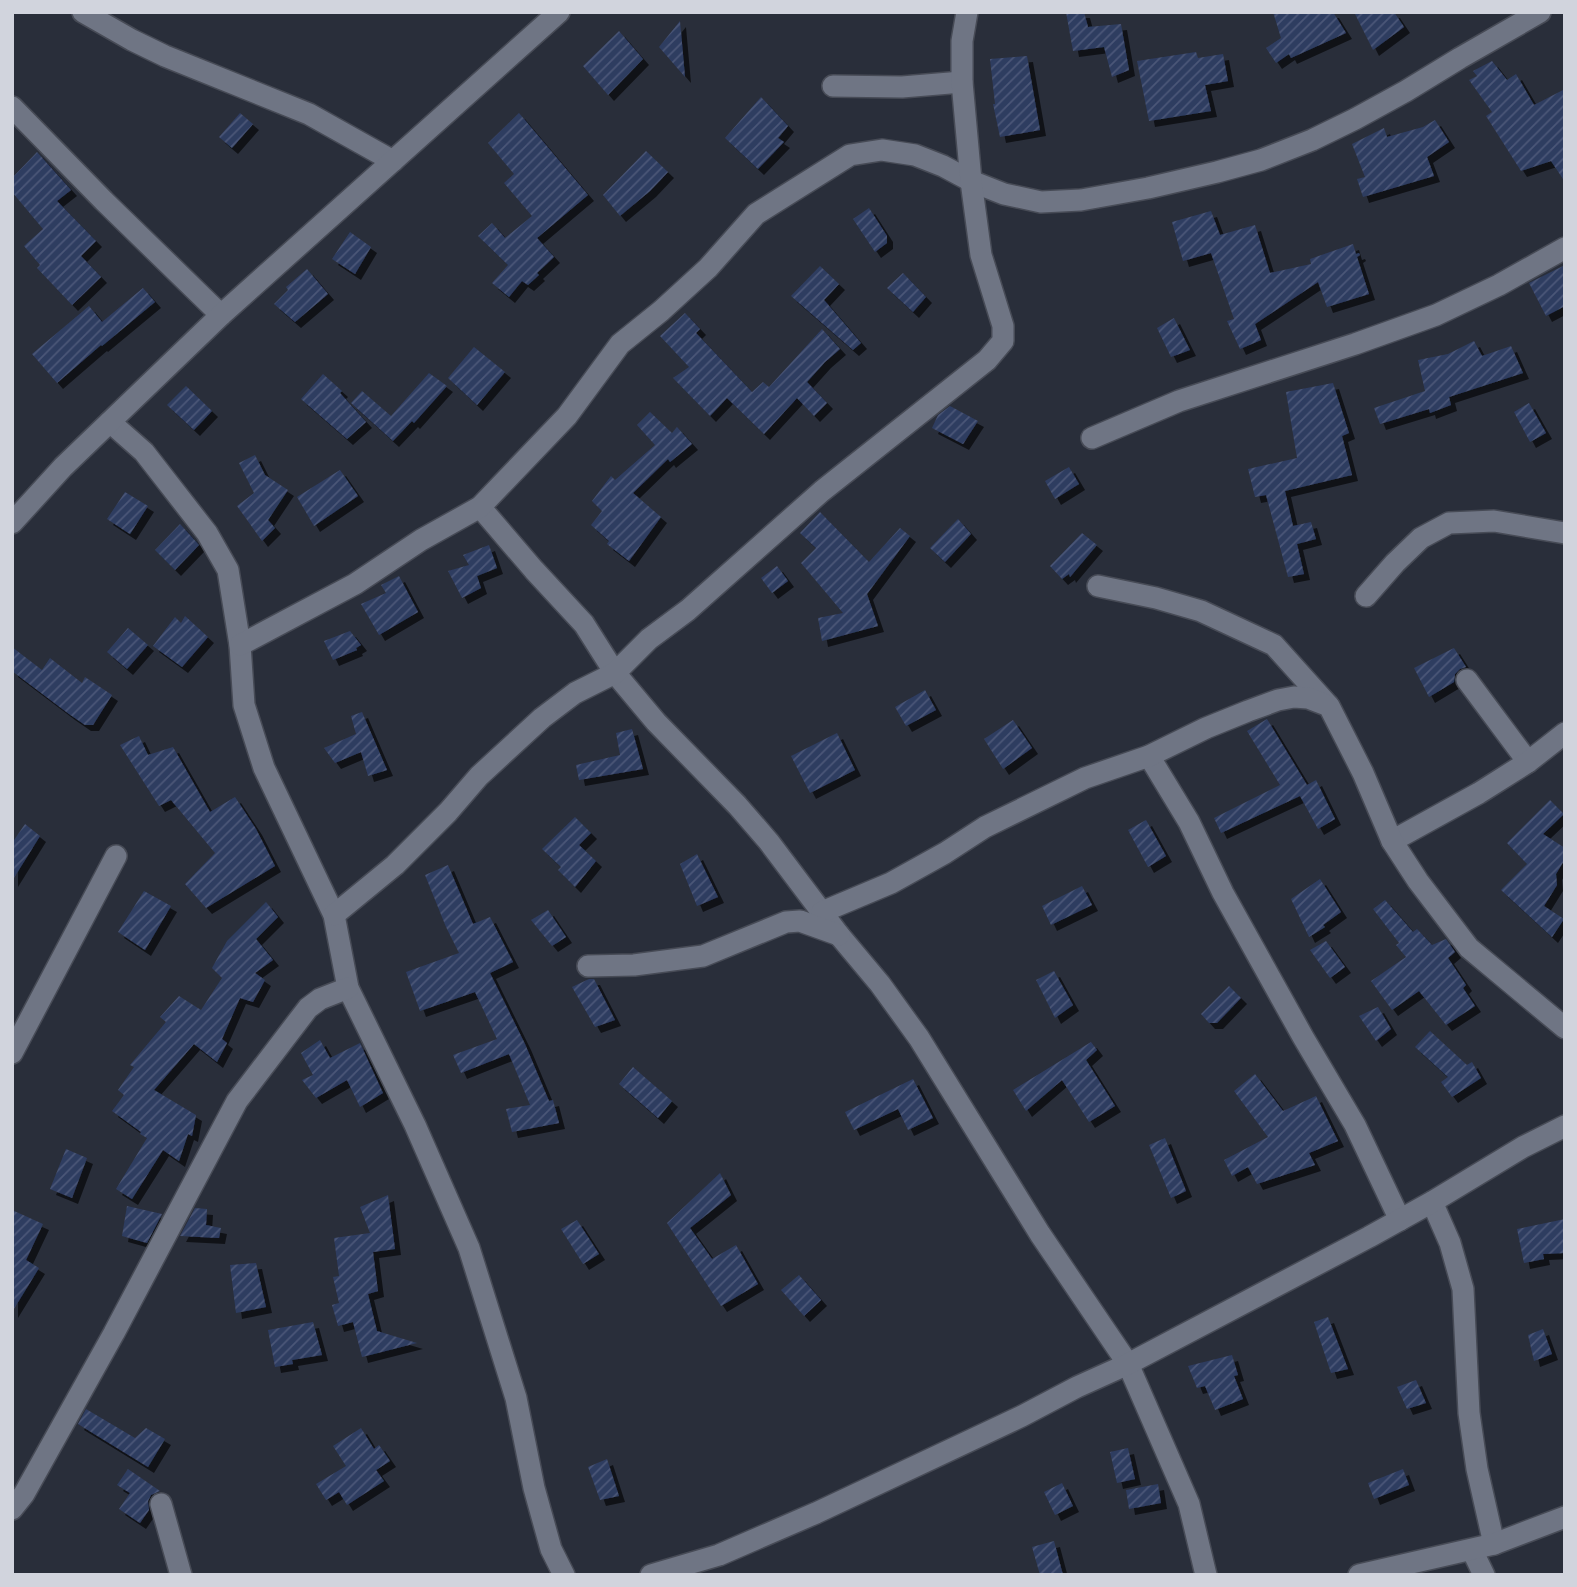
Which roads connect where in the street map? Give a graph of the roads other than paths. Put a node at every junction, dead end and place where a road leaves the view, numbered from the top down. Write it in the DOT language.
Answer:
graph roads {
  1 [pos="83,12"];
  2 [pos="559,12"];
  3 [pos="967,12"];
  4 [pos="1540,12"];
  5 [pos="962,82"];
  6 [pos="833,86"];
  7 [pos="12,107"];
  8 [pos="393,161"];
  9 [pos="971,181"];
  10 [pos="1565,248"];
  11 [pos="220,315"];
  12 [pos="110,422"];
  13 [pos="1092,438"];
  14 [pos="480,507"];
  15 [pos="12,523"];
  16 [pos="1565,533"];
  17 [pos="1098,586"];
  18 [pos="1366,596"];
  19 [pos="240,645"];
  20 [pos="615,673"];
  21 [pos="1467,680"];
  22 [pos="1329,706"];
  23 [pos="1565,733"];
  24 [pos="1149,756"];
  25 [pos="1528,762"];
  26 [pos="1392,841"];
  27 [pos="116,856"];
  28 [pos="822,912"];
  29 [pos="334,915"];
  30 [pos="839,935"];
  31 [pos="588,967"];
  32 [pos="348,988"];
  33 [pos="1565,1028"];
  34 [pos="12,1053"];
  35 [pos="1565,1126"];
  36 [pos="1432,1202"];
  37 [pos="1400,1220"];
  38 [pos="1128,1364"];
  39 [pos="162,1504"];
  40 [pos="12,1509"];
  41 [pos="1565,1517"];
  42 [pos="1494,1544"];
  43 [pos="1472,1550"];
  44 [pos="181,1575"];
  45 [pos="564,1575"];
  46 [pos="651,1575"];
  47 [pos="1206,1575"];
  48 [pos="1359,1575"];
  49 [pos="1484,1575"];
  1 -- 8 [label="street"];
  2 -- 8 [label="street"];
  3 -- 5 [label="street"];
  4 -- 9 [label="street"];
  5 -- 6 [label="street"];
  5 -- 9 [label="street"];
  7 -- 11 [label="street"];
  8 -- 11 [label="street"];
  9 -- 14 [label="street"];
  9 -- 20 [label="street"];
  10 -- 13 [label="street"];
  11 -- 12 [label="street"];
  12 -- 15 [label="street"];
  12 -- 19 [label="street"];
  14 -- 19 [label="street"];
  14 -- 20 [label="street"];
  16 -- 18 [label="street"];
  17 -- 22 [label="street"];
  19 -- 29 [label="street"];
  20 -- 28 [label="street"];
  20 -- 29 [label="street"];
  21 -- 25 [label="street"];
  22 -- 24 [label="street"];
  22 -- 26 [label="street"];
  23 -- 25 [label="street"];
  24 -- 28 [label="street"];
  24 -- 37 [label="street"];
  25 -- 26 [label="street"];
  26 -- 33 [label="street"];
  27 -- 34 [label="street"];
  28 -- 30 [label="street"];
  29 -- 32 [label="street"];
  30 -- 31 [label="street"];
  30 -- 38 [label="street"];
  32 -- 40 [label="street"];
  32 -- 45 [label="street"];
  35 -- 36 [label="street"];
  36 -- 37 [label="street"];
  36 -- 42 [label="street"];
  37 -- 38 [label="street"];
  38 -- 46 [label="street"];
  38 -- 47 [label="street"];
  39 -- 44 [label="street"];
  41 -- 42 [label="street"];
  42 -- 43 [label="street"];
  43 -- 48 [label="street"];
  43 -- 49 [label="street"];
}
